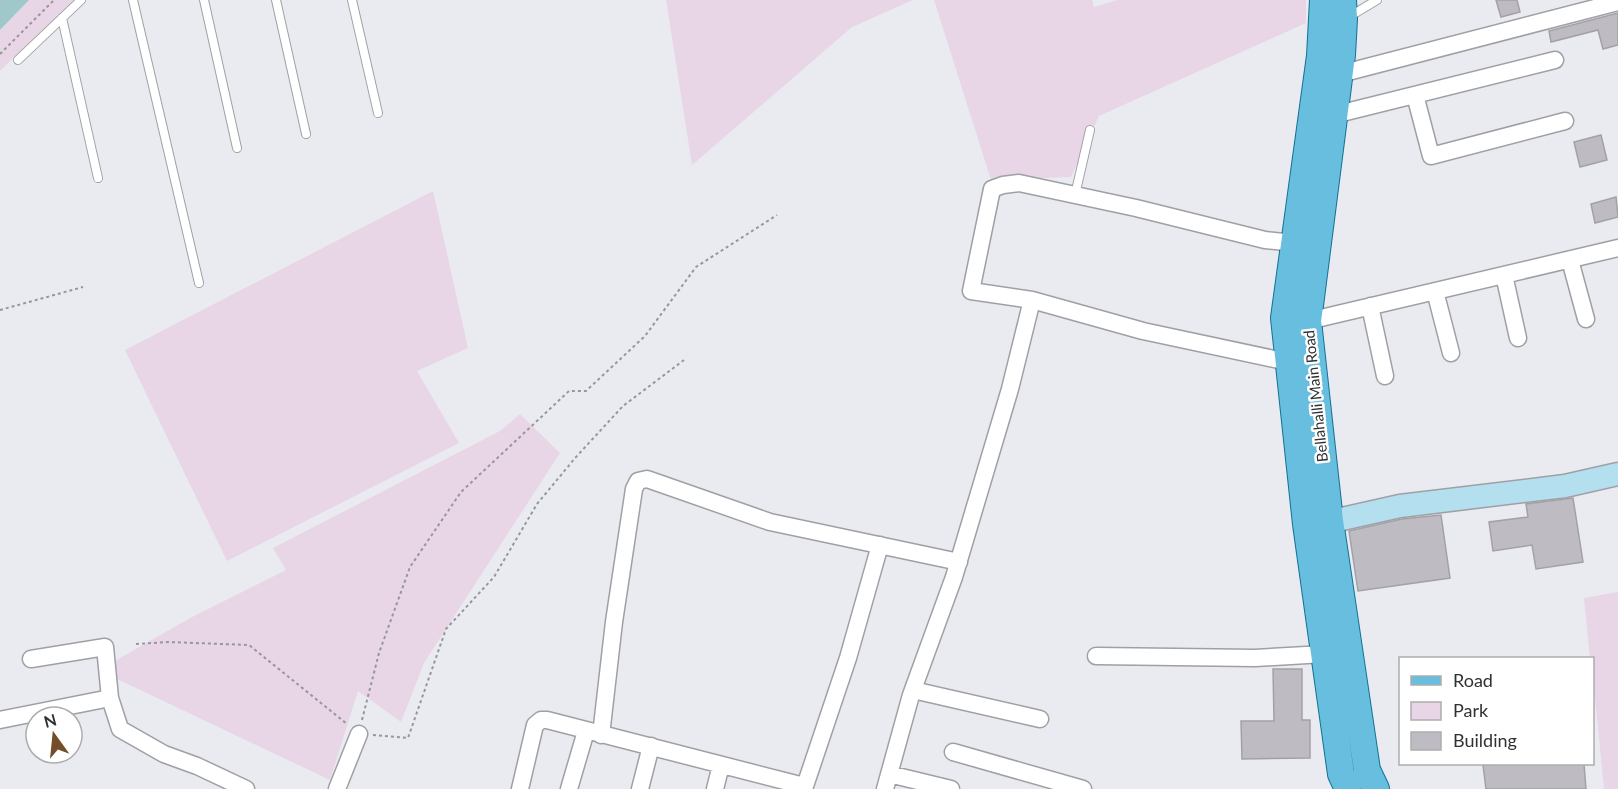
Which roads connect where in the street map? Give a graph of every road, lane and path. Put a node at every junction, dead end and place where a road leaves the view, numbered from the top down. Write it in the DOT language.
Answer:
graph roads {
  1 [pos="54,0"];
  2 [pos="81,0"];
  3 [pos="132,0"];
  4 [pos="204,0"];
  5 [pos="276,0"];
  6 [pos="352,0"];
  7 [pos="1323,0"];
  8 [pos="1377,0"];
  9 [pos="1618,2"];
  10 [pos="1343,10"];
  11 [pos="63,18"];
  12 [pos="0,54"];
  13 [pos="18,60"];
  14 [pos="1555,60"];
  15 [pos="1340,74"];
  16 [pos="1415,95"];
  17 [pos="378,113"];
  18 [pos="1334,115"];
  19 [pos="1565,121"];
  20 [pos="1090,130"];
  21 [pos="306,134"];
  22 [pos="237,148"];
  23 [pos="98,178"];
  24 [pos="1075,195"];
  25 [pos="777,215"];
  26 [pos="1294,243"];
  27 [pos="1618,248"];
  28 [pos="1570,260"];
  29 [pos="1504,275"];
  30 [pos="200,283"];
  31 [pos="83,287"];
  32 [pos="1435,291"];
  33 [pos="1032,300"];
  34 [pos="1370,306"];
  35 [pos="0,310"];
  36 [pos="1586,319"];
  37 [pos="1308,321"];
  38 [pos="1518,338"];
  39 [pos="1451,353"];
  40 [pos="684,360"];
  41 [pos="1288,362"];
  42 [pos="1385,376"];
  43 [pos="1618,474"];
  44 [pos="1318,522"];
  45 [pos="880,545"];
  46 [pos="959,562"];
  47 [pos="136,644"];
  48 [pos="1324,654"];
  49 [pos="1096,656"];
  50 [pos="32,659"];
  51 [pos="913,690"];
  52 [pos="110,698"];
  53 [pos="1040,719"];
  54 [pos="0,720"];
  55 [pos="593,733"];
  56 [pos="359,734"];
  57 [pos="651,746"];
  58 [pos="953,752"];
  59 [pos="721,765"];
  60 [pos="887,782"];
  61 [pos="804,788"];
  62 [pos="246,789"];
  63 [pos="337,789"];
  64 [pos="520,789"];
  65 [pos="569,789"];
  66 [pos="640,789"];
  67 [pos="715,789"];
  68 [pos="951,789"];
  69 [pos="1083,789"];
  70 [pos="1348,789"];
  71 [pos="1376,789"];
  1 -- 12 [label="path"];
  2 -- 11 [label="lane"];
  3 -- 30 [label="lane"];
  4 -- 22 [label="lane"];
  5 -- 21 [label="lane"];
  6 -- 17 [label="lane"];
  7 -- 26 [label="main road, Bellahalli Main Road"];
  8 -- 10 [label="lane"];
  9 -- 15 [label="street"];
  10 -- 15 [label="main road, Bellahalli Main Road"];
  11 -- 13 [label="lane"];
  11 -- 23 [label="lane"];
  14 -- 16 [label="street"];
  15 -- 18 [label="main road, Bellahalli Main Road"];
  16 -- 18 [label="street"];
  16 -- 19 [label="street"];
  18 -- 37 [label="main road, Bellahalli Main Road"];
  20 -- 24 [label="lane"];
  24 -- 26 [label="street"];
  24 -- 33 [label="street"];
  25 -- 56 [label="path"];
  26 -- 41 [label="main road, Bellahalli Main Road"];
  27 -- 28 [label="street"];
  28 -- 29 [label="street"];
  28 -- 36 [label="street"];
  29 -- 32 [label="street"];
  29 -- 38 [label="street"];
  31 -- 35 [label="path"];
  32 -- 34 [label="street"];
  32 -- 39 [label="street"];
  33 -- 41 [label="street"];
  33 -- 46 [label="street"];
  34 -- 37 [label="street"];
  34 -- 42 [label="street"];
  37 -- 44 [label="main road, Bellahalli Main Road"];
  40 -- 56 [label="path"];
  41 -- 44 [label="main road, Bellahalli Main Road"];
  43 -- 44 [label="street"];
  44 -- 48 [label="main road, Bellahalli Main Road"];
  44 -- 71 [label="main road, Bellahalli Main Road"];
  45 -- 46 [label="street"];
  45 -- 55 [label="street"];
  45 -- 61 [label="street"];
  46 -- 51 [label="street"];
  47 -- 56 [label="path"];
  48 -- 49 [label="street"];
  48 -- 70 [label="main road, Bellahalli Main Road"];
  50 -- 52 [label="street"];
  51 -- 53 [label="street"];
  51 -- 60 [label="street"];
  52 -- 54 [label="street"];
  52 -- 62 [label="street"];
  55 -- 57 [label="street"];
  55 -- 64 [label="street"];
  55 -- 65 [label="street"];
  56 -- 63 [label="street"];
  57 -- 59 [label="street"];
  57 -- 66 [label="street"];
  58 -- 69 [label="street"];
  59 -- 61 [label="street"];
  59 -- 67 [label="street"];
  60 -- 68 [label="street"];
}
